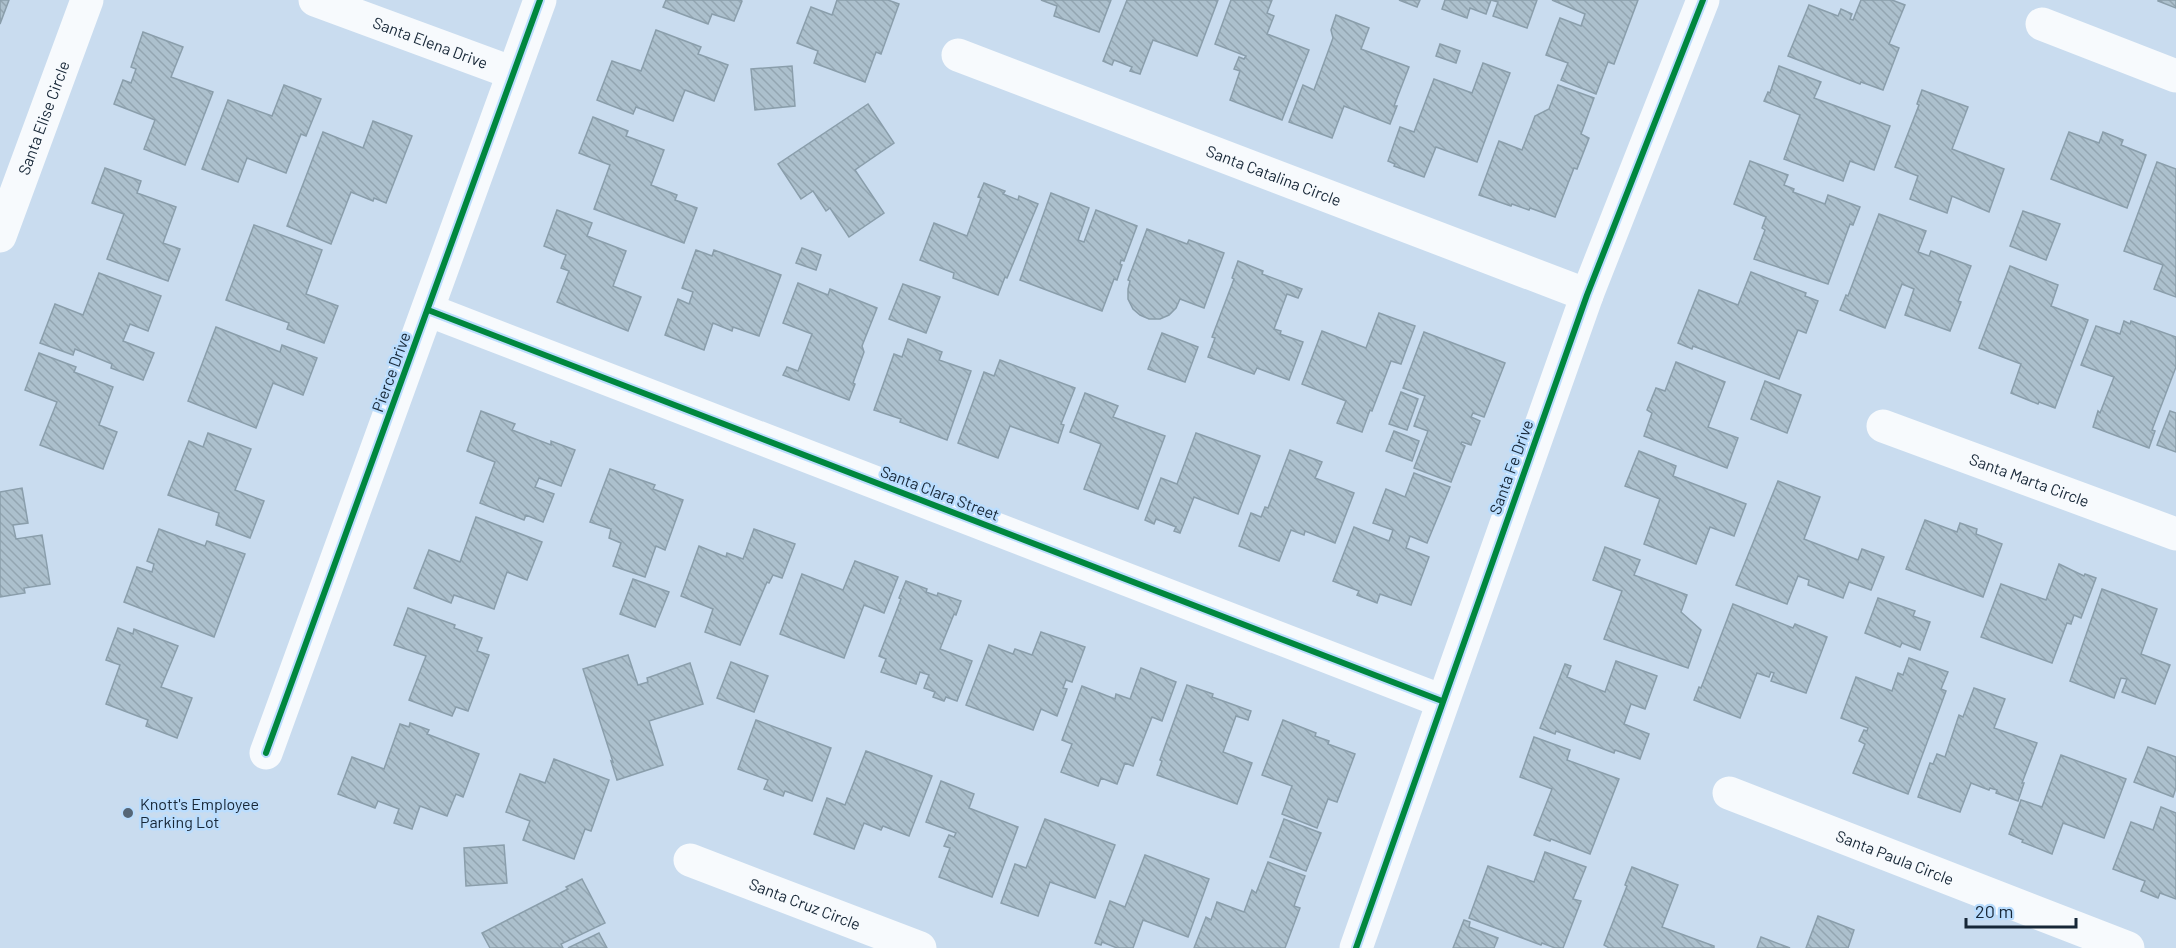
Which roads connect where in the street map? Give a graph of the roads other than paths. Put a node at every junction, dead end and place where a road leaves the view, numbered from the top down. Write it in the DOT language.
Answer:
graph roads {
  1 [pos="87,0"];
  2 [pos="315,0"];
  3 [pos="540,0"];
  4 [pos="1703,0"];
  5 [pos="2042,24"];
  6 [pos="958,55"];
  7 [pos="513,73"];
  8 [pos="2176,76"];
  9 [pos="0,236"];
  10 [pos="1587,295"];
  11 [pos="429,310"];
  12 [pos="1883,426"];
  13 [pos="2176,534"];
  14 [pos="1442,701"];
  15 [pos="266,753"];
  16 [pos="1729,794"];
  17 [pos="690,860"];
  18 [pos="920,948"];
  19 [pos="1356,948"];
  20 [pos="2128,948"];
  1 -- 9 [label="street, Santa Elise Circle"];
  2 -- 7 [label="street, Santa Elena Drive"];
  3 -- 7 [label="street, Pierce Drive"];
  4 -- 10 [label="street, Santa Fe Drive"];
  5 -- 8 [label="street"];
  6 -- 10 [label="street, Santa Catalina Circle"];
  7 -- 11 [label="street, Pierce Drive"];
  10 -- 14 [label="street, Santa Fe Drive"];
  11 -- 14 [label="street, Santa Clara Street"];
  11 -- 15 [label="street, Pierce Drive"];
  12 -- 13 [label="street, Santa Marta Circle"];
  14 -- 19 [label="street, Santa Fe Drive"];
  16 -- 20 [label="street, Santa Paula Circle"];
  17 -- 18 [label="street, Santa Cruz Circle"];
}
